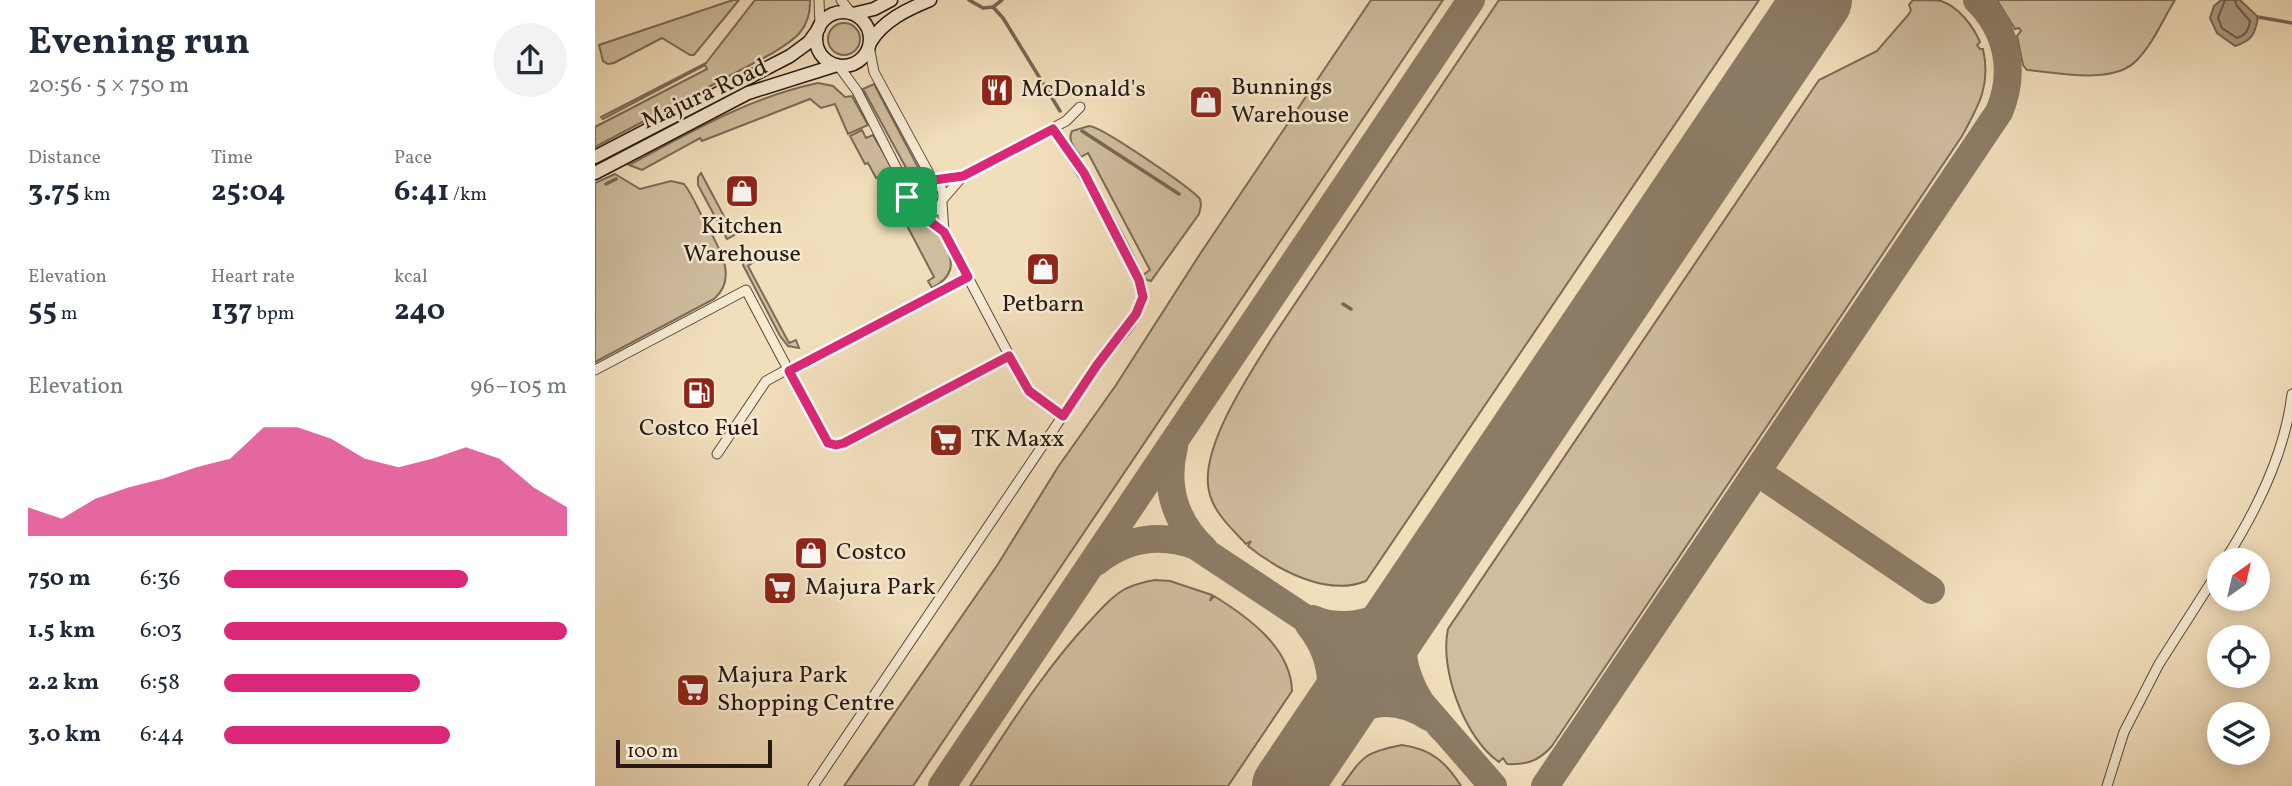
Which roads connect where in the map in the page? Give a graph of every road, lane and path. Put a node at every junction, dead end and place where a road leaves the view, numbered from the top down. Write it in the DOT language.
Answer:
graph roads {
  1 [pos="819,0"];
  2 [pos="841,0"];
  3 [pos="891,0"];
  4 [pos="930,0"];
  5 [pos="853,14"];
  6 [pos="819,26"];
  7 [pos="869,45"];
  8 [pos="838,65"];
  9 [pos="1080,107"];
  10 [pos="1053,129"];
  11 [pos="595,157"];
  12 [pos="595,173"];
  13 [pos="963,176"];
  14 [pos="933,180"];
  15 [pos="907,197"];
  16 [pos="943,200"];
  17 [pos="917,212"];
  18 [pos="944,232"];
  19 [pos="968,277"];
  20 [pos="1009,356"];
  21 [pos="595,370"];
  22 [pos="789,370"];
  23 [pos="2292,394"];
  24 [pos="1063,416"];
  25 [pos="717,454"];
  26 [pos="2233,548"];
  27 [pos="2207,589"];
  28 [pos="813,786"];
  29 [pos="2107,786"];
  1 -- 6 [label="street"];
  2 -- 5 [label="street"];
  3 -- 5 [label="main road"];
  4 -- 7 [label="main road"];
  5 -- 6 [label="main road"];
  5 -- 7 [label="main road"];
  6 -- 8 [label="main road"];
  6 -- 11 [label="main road, Majura Road"];
  7 -- 8 [label="main road"];
  7 -- 14 [label="street"];
  8 -- 12 [label="main road, Majura Road"];
  8 -- 15 [label="street"];
  9 -- 10 [label="street"];
  10 -- 13 [label="street"];
  10 -- 24 [label="street"];
  13 -- 14 [label="street"];
  13 -- 16 [label="street"];
  14 -- 15 [label="street"];
  14 -- 16 [label="street"];
  15 -- 17 [label="street"];
  16 -- 17 [label="street"];
  16 -- 18 [label="street"];
  17 -- 18 [label="street"];
  18 -- 19 [label="street"];
  19 -- 20 [label="street"];
  19 -- 22 [label="street"];
  20 -- 22 [label="street"];
  20 -- 24 [label="street"];
  21 -- 22 [label="street"];
  22 -- 25 [label="street"];
  23 -- 26 [label="street"];
  24 -- 28 [label="street"];
  27 -- 29 [label="street"];
}
